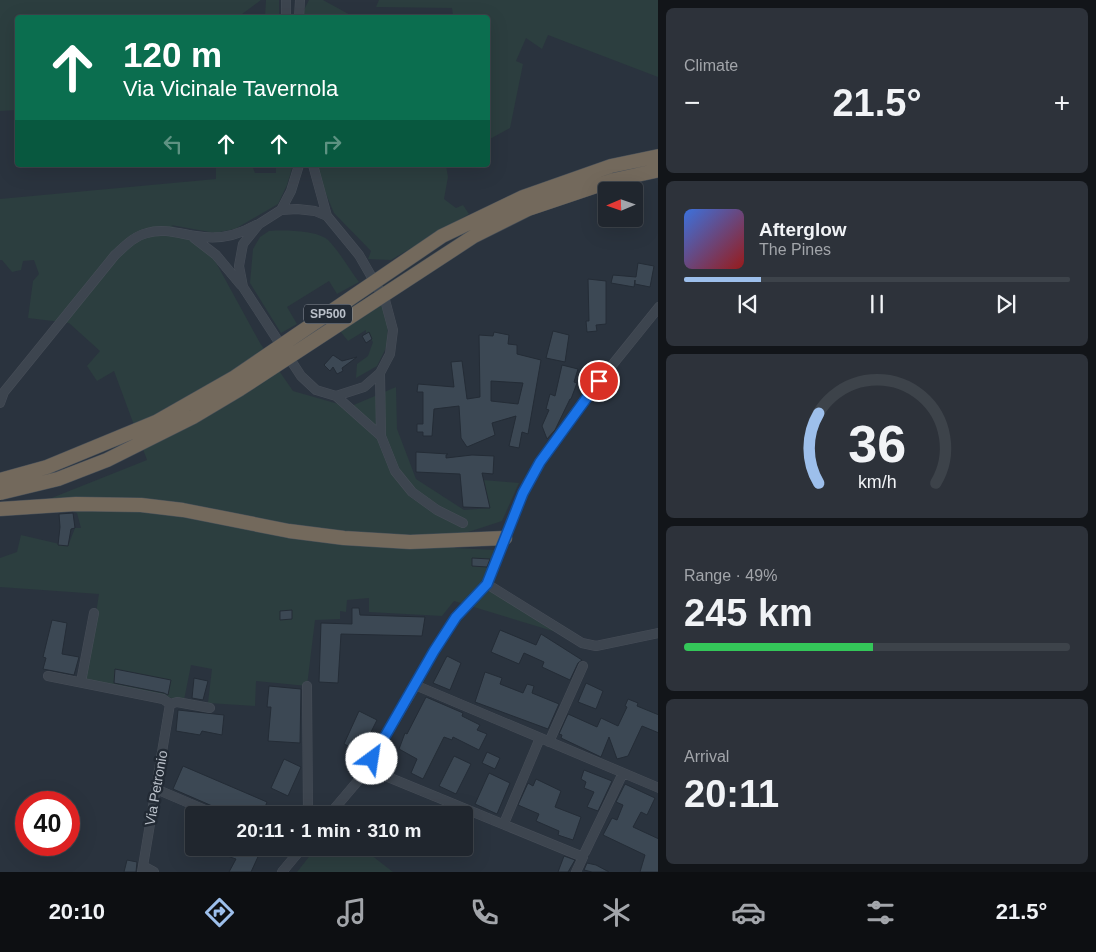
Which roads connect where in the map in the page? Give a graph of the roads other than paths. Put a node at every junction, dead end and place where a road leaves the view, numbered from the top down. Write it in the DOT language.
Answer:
graph roads {
  1 [pos="286,0"];
  2 [pos="300,0"];
  3 [pos="286,15"];
  4 [pos="299,15"];
  5 [pos="658,156"];
  6 [pos="298,167"];
  7 [pos="314,167"];
  8 [pos="658,170"];
  9 [pos="280,210"];
  10 [pos="328,216"];
  11 [pos="259,224"];
  12 [pos="187,234"];
  13 [pos="243,287"];
  14 [pos="658,307"];
  15 [pos="380,374"];
  16 [pos="336,396"];
  17 [pos="0,403"];
  18 [pos="381,436"];
  19 [pos="0,480"];
  20 [pos="0,493"];
  21 [pos="0,509"];
  22 [pos="463,523"];
  23 [pos="505,538"];
  24 [pos="487,584"];
  25 [pos="94,613"];
  26 [pos="658,633"];
  27 [pos="583,666"];
  28 [pos="48,676"];
  29 [pos="81,682"];
  30 [pos="415,685"];
  31 [pos="307,686"];
  32 [pos="170,704"];
  33 [pos="210,708"];
  34 [pos="540,738"];
  35 [pos="549,742"];
  36 [pos="366,768"];
  37 [pos="623,773"];
  38 [pos="658,788"];
  39 [pos="156,789"];
  40 [pos="196,806"];
  41 [pos="308,806"];
  42 [pos="337,806"];
  43 [pos="505,821"];
  44 [pos="584,855"];
  45 [pos="293,856"];
  46 [pos="142,869"];
  47 [pos="154,872"];
  48 [pos="282,872"];
  49 [pos="576,872"];
  1 -- 3 [label="street"];
  2 -- 4 [label="street"];
  5 -- 19 [label="highway, SP500, bridge"];
  6 -- 9 [label="street"];
  7 -- 10 [label="street"];
  8 -- 20 [label="highway, SP500, bridge"];
  9 -- 10 [label="street"];
  9 -- 11 [label="street"];
  10 -- 15 [label="street"];
  11 -- 12 [label="street"];
  11 -- 13 [label="street"];
  12 -- 13 [label="street"];
  12 -- 17 [label="street"];
  13 -- 16 [label="street"];
  14 -- 23 [label="street"];
  15 -- 16 [label="street"];
  15 -- 18 [label="street"];
  16 -- 18 [label="street"];
  18 -- 22 [label="street"];
  21 -- 23 [label="highway"];
  23 -- 24 [label="street"];
  24 -- 26 [label="street"];
  24 -- 30 [label="street"];
  25 -- 29 [label="street"];
  27 -- 35 [label="street"];
  28 -- 29 [label="street"];
  29 -- 32 [label="street"];
  30 -- 34 [label="street"];
  30 -- 36 [label="street"];
  31 -- 41 [label="street"];
  32 -- 33 [label="street"];
  32 -- 39 [label="street, Via Petronio"];
  34 -- 35 [label="street"];
  34 -- 43 [label="street"];
  35 -- 37 [label="street"];
  36 -- 42 [label="street"];
  36 -- 44 [label="street"];
  37 -- 38 [label="street"];
  37 -- 44 [label="street"];
  39 -- 40 [label="street"];
  39 -- 46 [label="street, Via Petronio"];
  44 -- 49 [label="street"];
  45 -- 48 [label="street"];
  46 -- 47 [label="street"];
}
